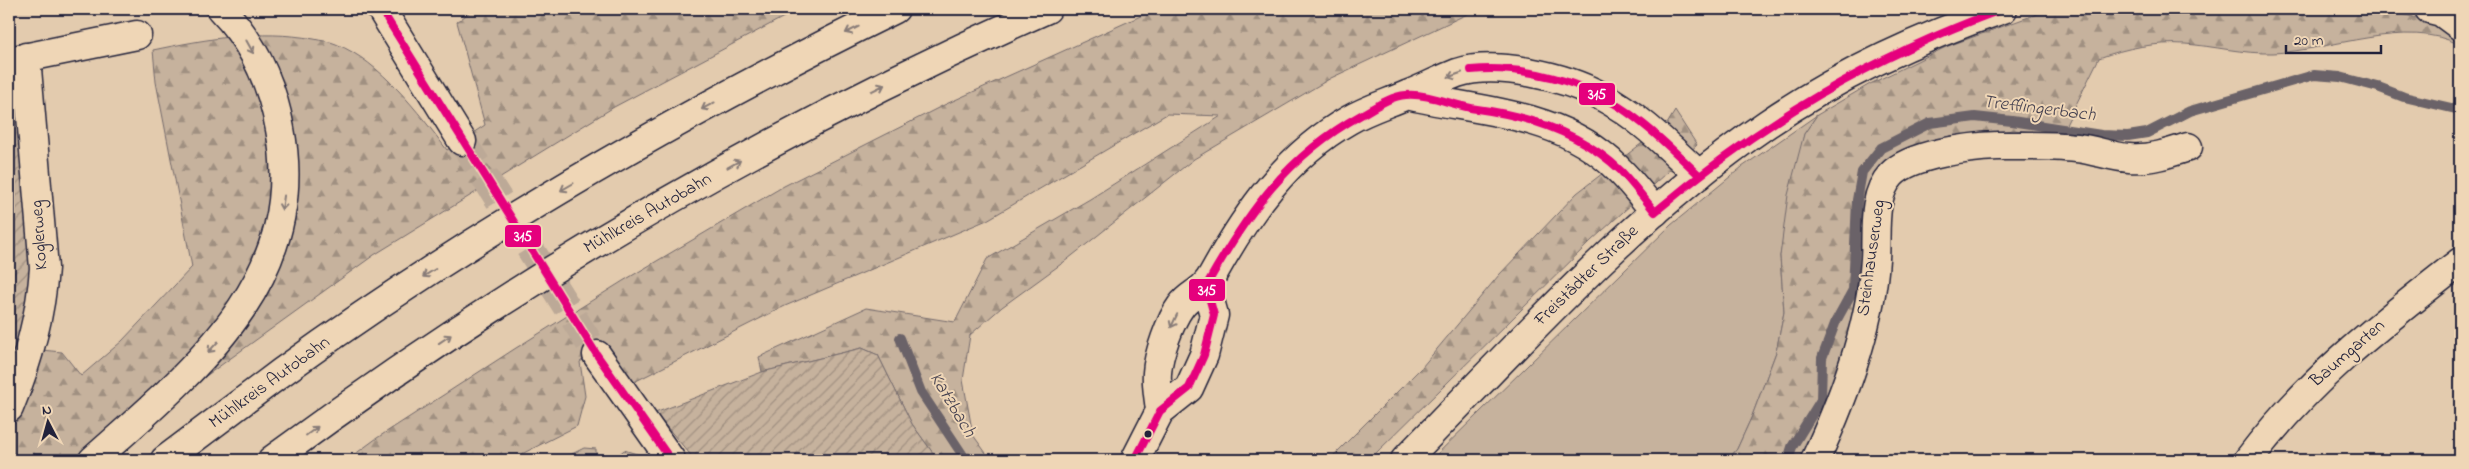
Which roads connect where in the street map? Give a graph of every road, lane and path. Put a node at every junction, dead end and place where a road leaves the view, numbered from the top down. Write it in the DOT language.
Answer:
graph roads {
  1 [pos="221,9"];
  2 [pos="381,9"];
  3 [pos="896,9"];
  4 [pos="1048,9"];
  5 [pos="2003,9"];
  6 [pos="2429,9"];
  7 [pos="2460,26"];
  8 [pos="137,34"];
  9 [pos="17,59"];
  10 [pos="1407,95"];
  11 [pos="462,141"];
  12 [pos="2188,147"];
  13 [pos="1699,175"];
  14 [pos="1655,212"];
  15 [pos="2460,262"];
  16 [pos="1206,286"];
  17 [pos="597,355"];
  18 [pos="9,408"];
  19 [pos="1160,411"];
  20 [pos="93,460"];
  21 [pos="165,460"];
  22 [pos="272,460"];
  23 [pos="671,460"];
  24 [pos="1135,460"];
  25 [pos="1405,460"];
  26 [pos="1815,460"];
  27 [pos="2248,460"];
  1 -- 20 [label="main road, one-way"];
  2 -- 11 [label="main road"];
  3 -- 21 [label="main road, Mühlkreis Autobahn, one-way"];
  22 -- 4 [label="main road, Mühlkreis Autobahn, one-way"];
  5 -- 13 [label="main road, Freistädter Straße"];
  6 -- 7 [label="main road"];
  8 -- 9 [label="main road, Koglerweg"];
  9 -- 18 [label="main road, Koglerweg"];
  13 -- 10 [label="main road, one-way"];
  10 -- 14 [label="main road"];
  10 -- 16 [label="main road"];
  12 -- 26 [label="main road, Steinhauserweg"];
  13 -- 14 [label="main road, Freistädter Straße"];
  14 -- 25 [label="main road, Freistädter Straße"];
  15 -- 27 [label="main road, Baumgarten"];
  16 -- 19 [label="main road, one-way"];
  16 -- 19 [label="main road"];
  17 -- 23 [label="main road"];
  19 -- 24 [label="main road"];
}
